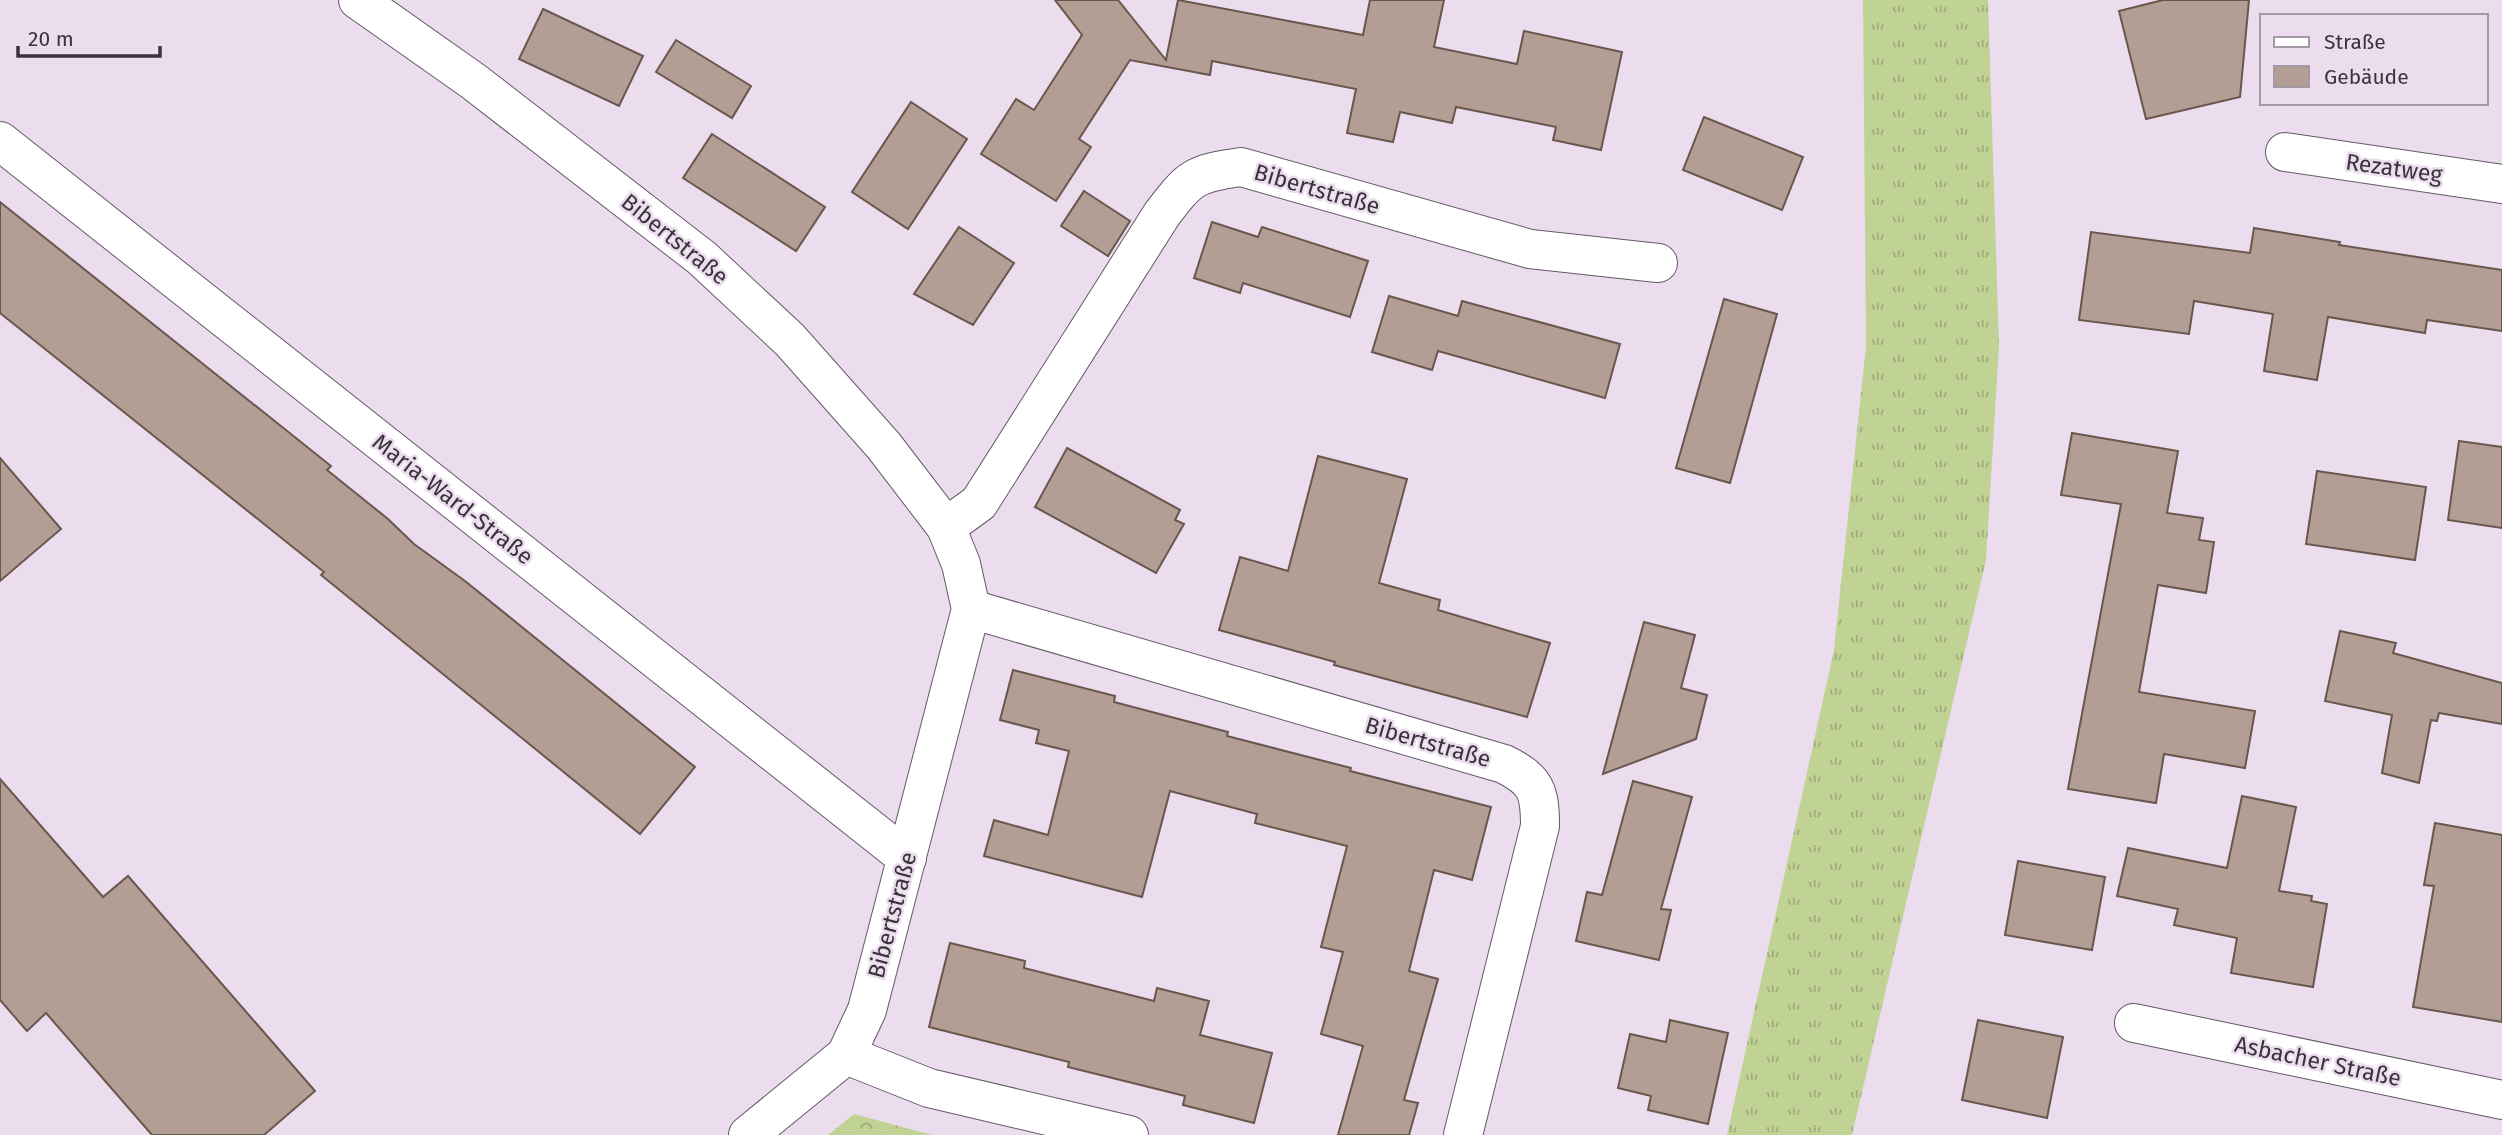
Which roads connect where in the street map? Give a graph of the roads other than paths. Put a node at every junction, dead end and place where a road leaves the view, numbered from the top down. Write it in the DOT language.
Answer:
graph roads {
  1 [pos="358,0"];
  2 [pos="0,141"];
  3 [pos="2285,152"];
  4 [pos="2502,184"];
  5 [pos="1658,263"];
  6 [pos="946,527"];
  7 [pos="971,609"];
  8 [pos="907,858"];
  9 [pos="2134,1023"];
  10 [pos="846,1055"];
  11 [pos="2502,1100"];
  12 [pos="748,1135"];
  13 [pos="1129,1135"];
  14 [pos="1463,1135"];
  1 -- 6 [label="street, Bibertstraße"];
  2 -- 8 [label="street, Maria-Ward-Straße"];
  3 -- 4 [label="street, Rezatweg"];
  5 -- 6 [label="street, Bibertstraße"];
  6 -- 7 [label="street, Bibertstraße"];
  7 -- 8 [label="street, Bibertstraße"];
  7 -- 14 [label="street, Bibertstraße"];
  8 -- 10 [label="street, Bibertstraße"];
  9 -- 11 [label="street, Asbacher Straße"];
  10 -- 12 [label="street, Bibertstraße"];
  10 -- 13 [label="street"];
}
